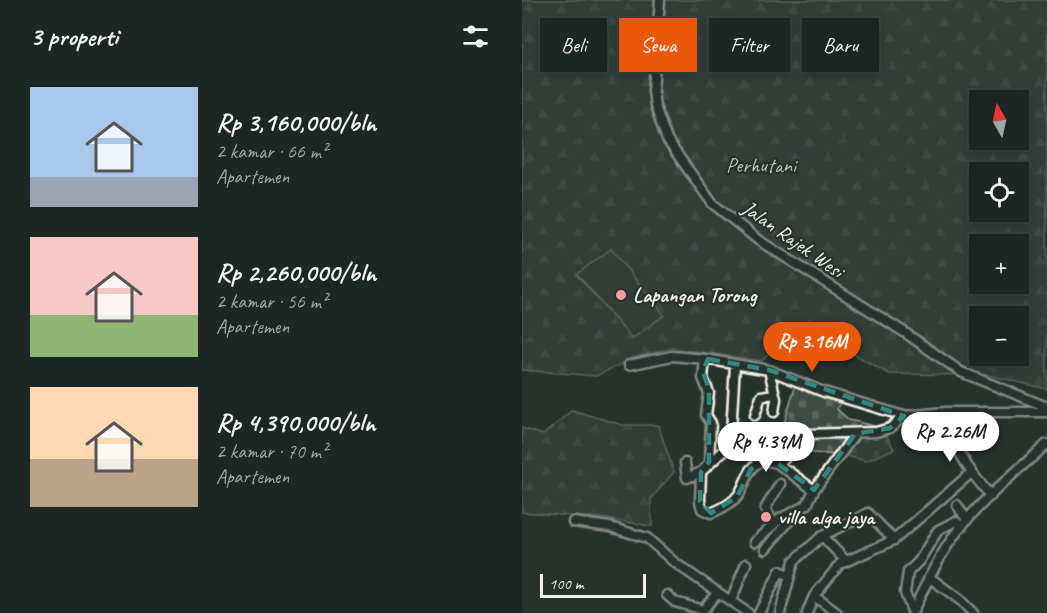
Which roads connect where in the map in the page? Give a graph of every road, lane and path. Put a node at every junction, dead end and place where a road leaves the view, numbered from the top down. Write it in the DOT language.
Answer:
graph roads {
  1 [pos="660,0"];
  2 [pos="705,359"];
  3 [pos="629,365"];
  4 [pos="735,365"];
  5 [pos="769,370"];
  6 [pos="774,394"];
  7 [pos="1047,407"];
  8 [pos="774,412"];
  9 [pos="946,412"];
  10 [pos="1047,412"];
  11 [pos="755,415"];
  12 [pos="904,416"];
  13 [pos="855,434"];
  14 [pos="1047,444"];
  15 [pos="730,449"];
  16 [pos="788,455"];
  17 [pos="709,462"];
  18 [pos="685,463"];
  19 [pos="777,463"];
  20 [pos="701,472"];
  21 [pos="971,473"];
  22 [pos="780,484"];
  23 [pos="814,490"];
  24 [pos="991,496"];
  25 [pos="957,505"];
  26 [pos="799,509"];
  27 [pos="573,522"];
  28 [pos="774,523"];
  29 [pos="965,523"];
  30 [pos="822,536"];
  31 [pos="894,540"];
  32 [pos="754,542"];
  33 [pos="765,549"];
  34 [pos="846,561"];
  35 [pos="746,564"];
  36 [pos="788,575"];
  37 [pos="929,577"];
  38 [pos="717,593"];
  39 [pos="667,595"];
  40 [pos="814,596"];
  41 [pos="731,602"];
  42 [pos="912,612"];
  43 [pos="748,613"];
  44 [pos="759,613"];
  45 [pos="780,613"];
  46 [pos="807,613"];
  47 [pos="837,613"];
  48 [pos="973,613"];
  1 -- 7 [label="street, Jalan Rajek Wesi"];
  2 -- 3 [label="street"];
  2 -- 4 [label="street"];
  2 -- 17 [label="street"];
  4 -- 5 [label="street"];
  4 -- 15 [label="street"];
  5 -- 6 [label="street"];
  5 -- 12 [label="street"];
  6 -- 8 [label="street"];
  6 -- 11 [label="street"];
  9 -- 10 [label="street"];
  9 -- 12 [label="street"];
  9 -- 21 [label="street"];
  12 -- 13 [label="street"];
  13 -- 15 [label="street"];
  13 -- 23 [label="street"];
  14 -- 24 [label="street"];
  15 -- 17 [label="street"];
  16 -- 19 [label="street"];
  17 -- 20 [label="street"];
  18 -- 20 [label="street"];
  19 -- 20 [label="street"];
  19 -- 23 [label="street"];
  21 -- 24 [label="street"];
  21 -- 31 [label="street"];
  22 -- 28 [label="street"];
  23 -- 26 [label="street"];
  24 -- 29 [label="street"];
  25 -- 29 [label="street"];
  26 -- 28 [label="street"];
  26 -- 33 [label="street"];
  27 -- 38 [label="street"];
  28 -- 32 [label="street"];
  29 -- 37 [label="street"];
  29 -- 42 [label="street"];
  30 -- 31 [label="street"];
  30 -- 34 [label="street"];
  30 -- 36 [label="street"];
  31 -- 34 [label="street"];
  34 -- 40 [label="street"];
  35 -- 41 [label="street"];
  36 -- 44 [label="street"];
  36 -- 45 [label="street"];
  37 -- 42 [label="street"];
  37 -- 48 [label="street"];
  38 -- 39 [label="street"];
  38 -- 41 [label="street"];
  40 -- 46 [label="street"];
  40 -- 47 [label="street"];
  41 -- 43 [label="street"];
}
